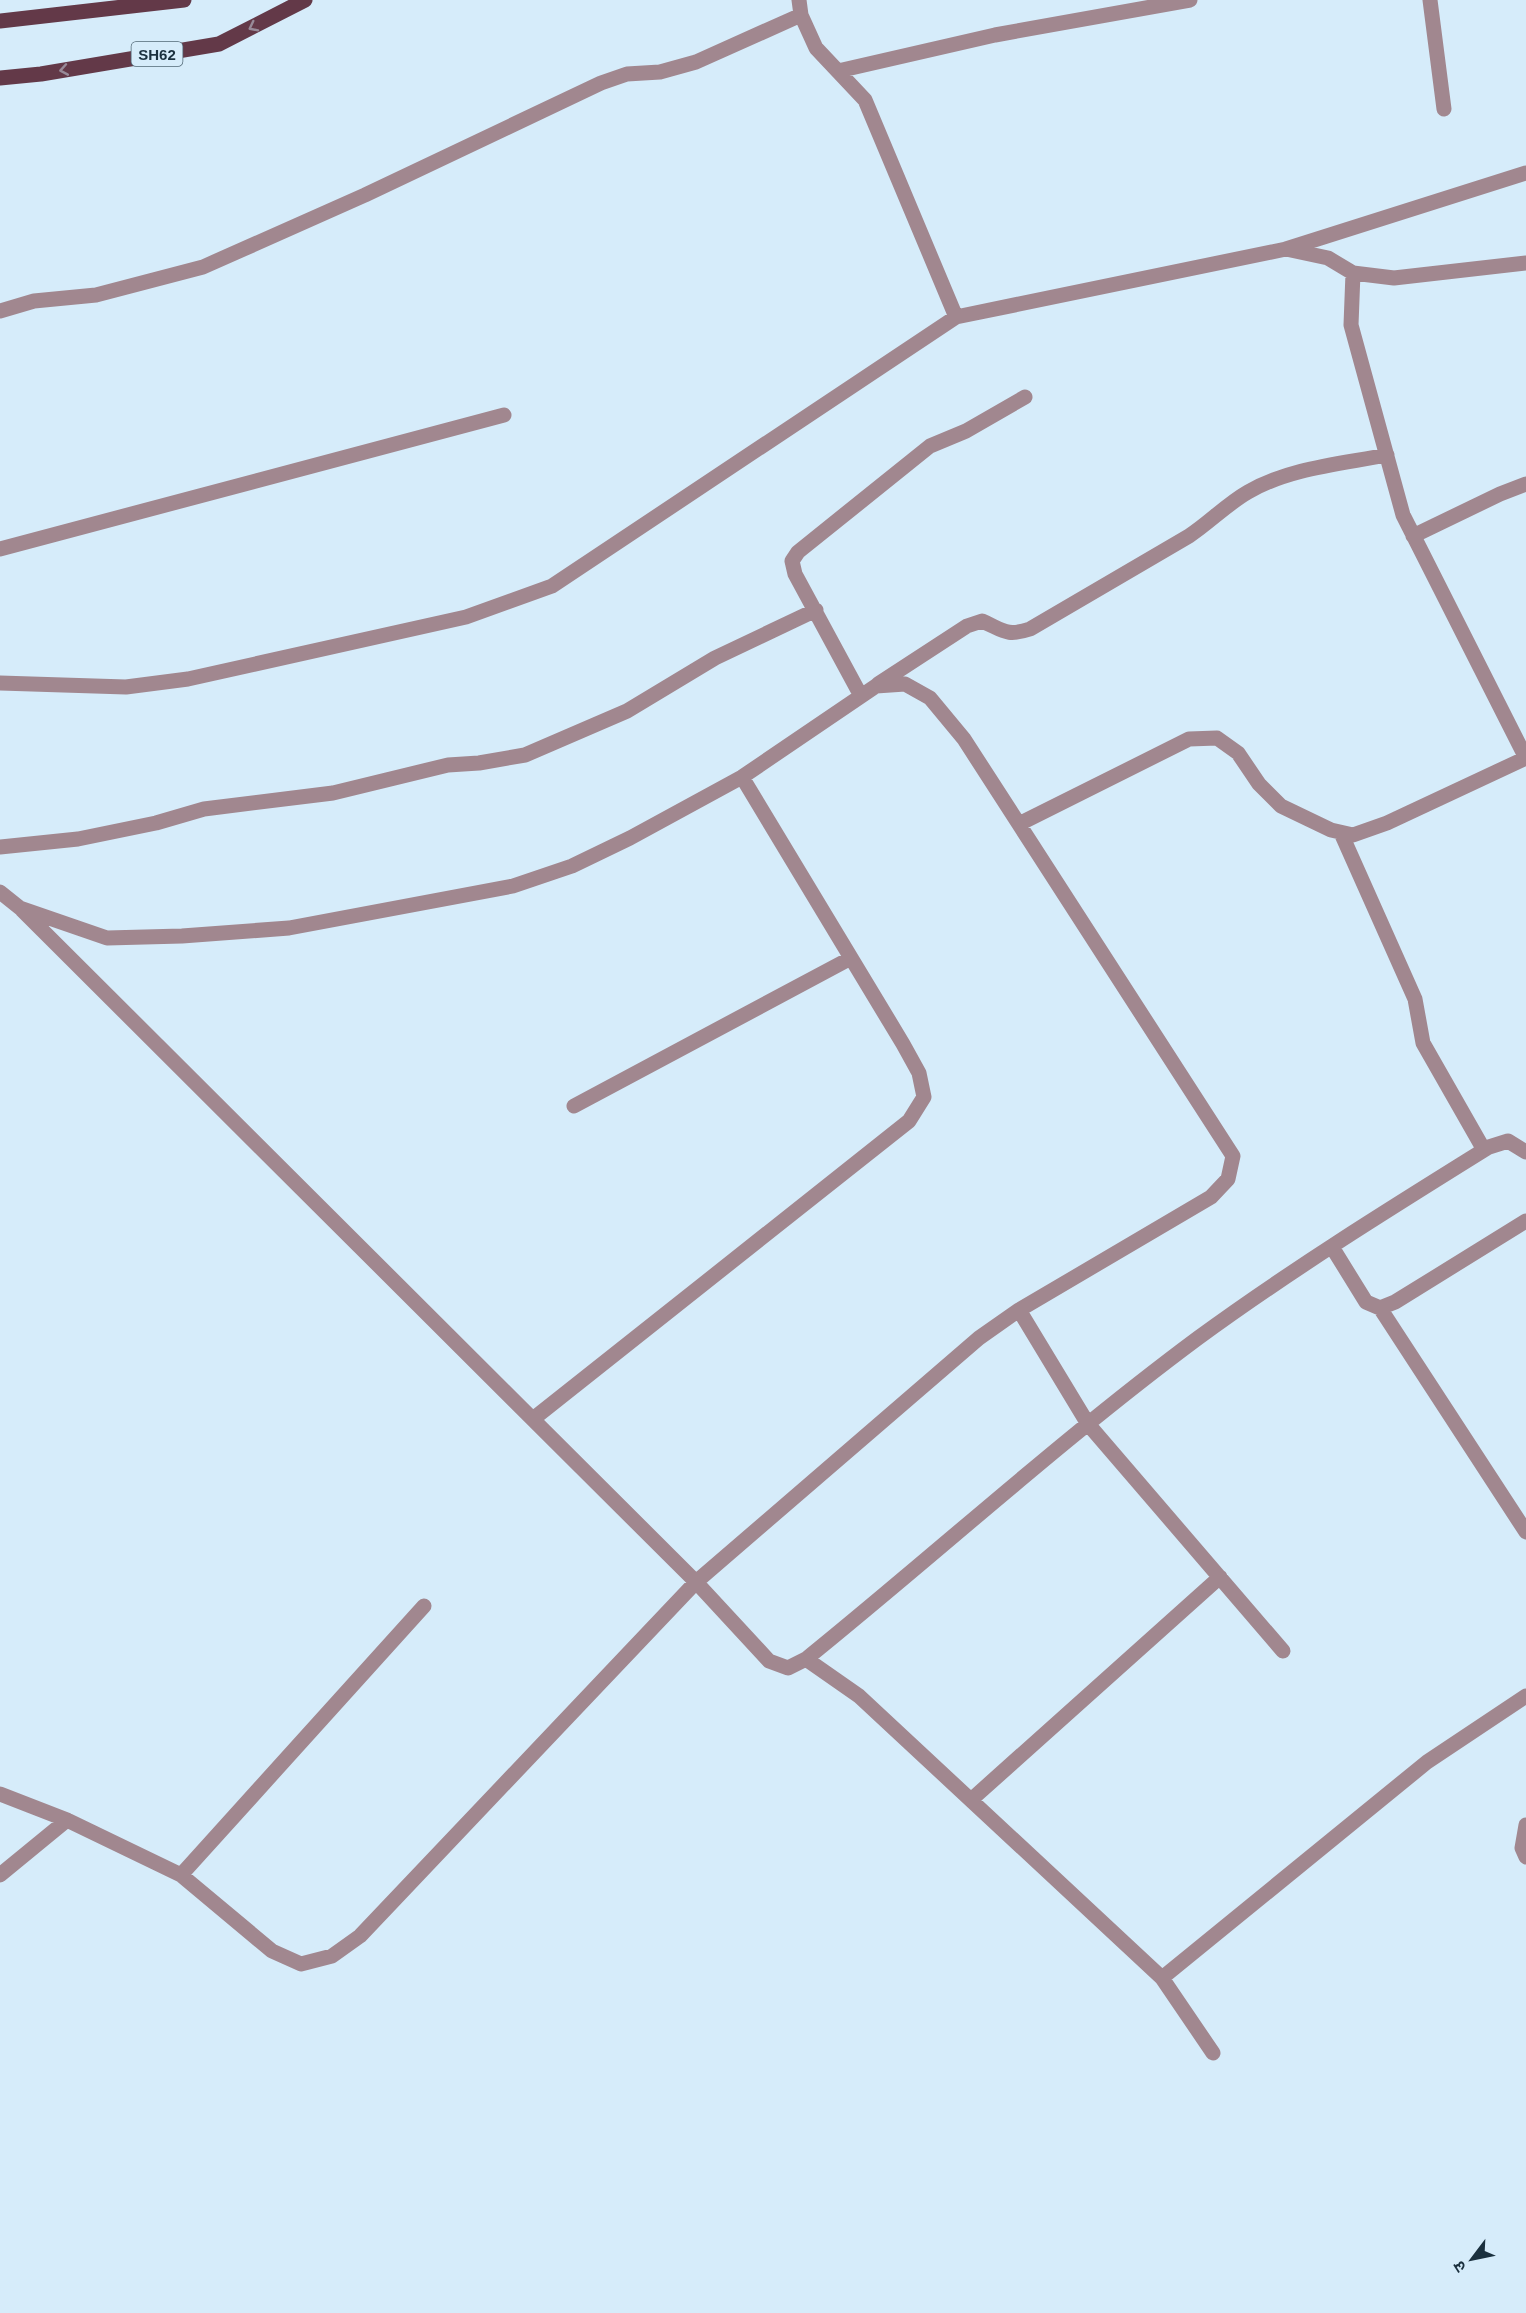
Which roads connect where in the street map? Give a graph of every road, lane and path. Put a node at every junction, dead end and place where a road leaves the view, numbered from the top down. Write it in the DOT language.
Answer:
graph roads {
  1 [pos="184,0"];
  2 [pos="305,0"];
  3 [pos="1190,0"];
  4 [pos="1430,0"];
  5 [pos="800,8"];
  6 [pos="0,21"];
  7 [pos="838,71"];
  8 [pos="0,78"];
  9 [pos="1444,109"];
  10 [pos="1526,173"];
  11 [pos="1287,249"];
  12 [pos="1526,263"];
  13 [pos="1353,273"];
  14 [pos="0,311"];
  15 [pos="956,317"];
  16 [pos="1025,397"];
  17 [pos="504,415"];
  18 [pos="1387,455"];
  19 [pos="1526,484"];
  20 [pos="1413,536"];
  21 [pos="0,549"];
  22 [pos="816,610"];
  23 [pos="0,683"];
  24 [pos="876,686"];
  25 [pos="861,696"];
  26 [pos="1526,758"];
  27 [pos="742,777"];
  28 [pos="1019,824"];
  29 [pos="1341,833"];
  30 [pos="0,846"];
  31 [pos="0,892"];
  32 [pos="20,908"];
  33 [pos="851,958"];
  34 [pos="574,1106"];
  35 [pos="1484,1150"];
  36 [pos="1526,1152"];
  37 [pos="1526,1221"];
  38 [pos="1332,1247"];
  39 [pos="1380,1308"];
  40 [pos="1019,1310"];
  41 [pos="533,1419"];
  42 [pos="1088,1424"];
  43 [pos="1526,1532"];
  44 [pos="1220,1577"];
  45 [pos="696,1582"];
  46 [pos="424,1606"];
  47 [pos="1283,1651"];
  48 [pos="806,1659"];
  49 [pos="1526,1696"];
  50 [pos="0,1794"];
  51 [pos="971,1800"];
  52 [pos="67,1820"];
  53 [pos="1526,1824"];
  54 [pos="1526,1857"];
  55 [pos="0,1875"];
  56 [pos="181,1875"];
  57 [pos="1162,1978"];
  58 [pos="1213,2053"];
  1 -- 6 [label="main road"];
  2 -- 8 [label="main road, SH62, one-way"];
  3 -- 7 [label="street"];
  4 -- 9 [label="street"];
  5 -- 7 [label="street"];
  5 -- 14 [label="street"];
  7 -- 15 [label="street"];
  10 -- 11 [label="street"];
  11 -- 13 [label="street"];
  11 -- 15 [label="street"];
  12 -- 13 [label="street"];
  13 -- 18 [label="street"];
  15 -- 23 [label="street"];
  16 -- 22 [label="street"];
  17 -- 21 [label="street"];
  18 -- 20 [label="street"];
  18 -- 24 [label="street"];
  19 -- 20 [label="street"];
  20 -- 26 [label="street"];
  22 -- 25 [label="street"];
  22 -- 30 [label="street"];
  24 -- 25 [label="street"];
  24 -- 28 [label="street"];
  25 -- 27 [label="street"];
  26 -- 29 [label="street"];
  27 -- 32 [label="street"];
  27 -- 33 [label="street"];
  28 -- 29 [label="street"];
  28 -- 40 [label="street"];
  29 -- 35 [label="street"];
  31 -- 32 [label="street"];
  32 -- 41 [label="street"];
  33 -- 34 [label="street"];
  33 -- 41 [label="street"];
  35 -- 36 [label="street"];
  35 -- 38 [label="street"];
  37 -- 39 [label="street"];
  38 -- 39 [label="street"];
  38 -- 42 [label="street"];
  39 -- 43 [label="street"];
  40 -- 42 [label="street"];
  40 -- 45 [label="street"];
  41 -- 45 [label="street"];
  42 -- 44 [label="street"];
  42 -- 48 [label="street"];
  44 -- 47 [label="street"];
  44 -- 51 [label="street"];
  45 -- 48 [label="street"];
  45 -- 56 [label="street"];
  46 -- 56 [label="street"];
  48 -- 51 [label="street"];
  49 -- 57 [label="street"];
  50 -- 52 [label="street"];
  51 -- 57 [label="street"];
  52 -- 55 [label="street"];
  52 -- 56 [label="street"];
  53 -- 54 [label="street"];
  57 -- 58 [label="street"];
}
